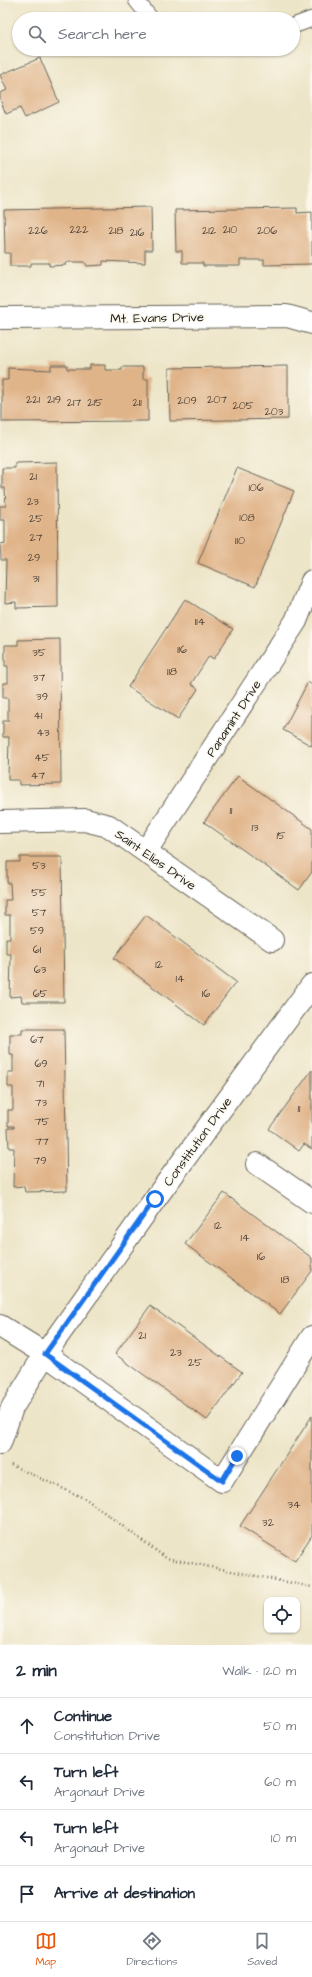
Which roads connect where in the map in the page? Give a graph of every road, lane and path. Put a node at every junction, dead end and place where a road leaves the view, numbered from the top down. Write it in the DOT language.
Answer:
graph roads {
  1 [pos="136,0"];
  2 [pos="145,12"];
  3 [pos="312,19"];
  4 [pos="300,23"];
  5 [pos="0,318"];
  6 [pos="312,324"];
  7 [pos="312,581"];
  8 [pos="304,625"];
  9 [pos="0,822"];
  10 [pos="146,851"];
  11 [pos="272,940"];
  12 [pos="312,985"];
  13 [pos="257,1164"];
  14 [pos="312,1202"];
  15 [pos="0,1326"];
  16 [pos="312,1337"];
  17 [pos="45,1354"];
  18 [pos="3,1453"];
  19 [pos="312,1587"];
  1 -- 2 [label="lane"];
  3 -- 4 [label="lane"];
  5 -- 6 [label="street, Mt. Evans Drive"];
  7 -- 8 [label="street, Panamint Drive"];
  8 -- 10 [label="street, Panamint Drive"];
  9 -- 10 [label="street, Saint Elias Drive"];
  10 -- 11 [label="street, Saint Elias Drive"];
  12 -- 17 [label="street, Constitution Drive"];
  13 -- 14 [label="street"];
  15 -- 17 [label="street"];
  16 -- 17 [label="street"];
  17 -- 18 [label="street, Constitution Drive"];
  18 -- 19 [label="path"];
}
